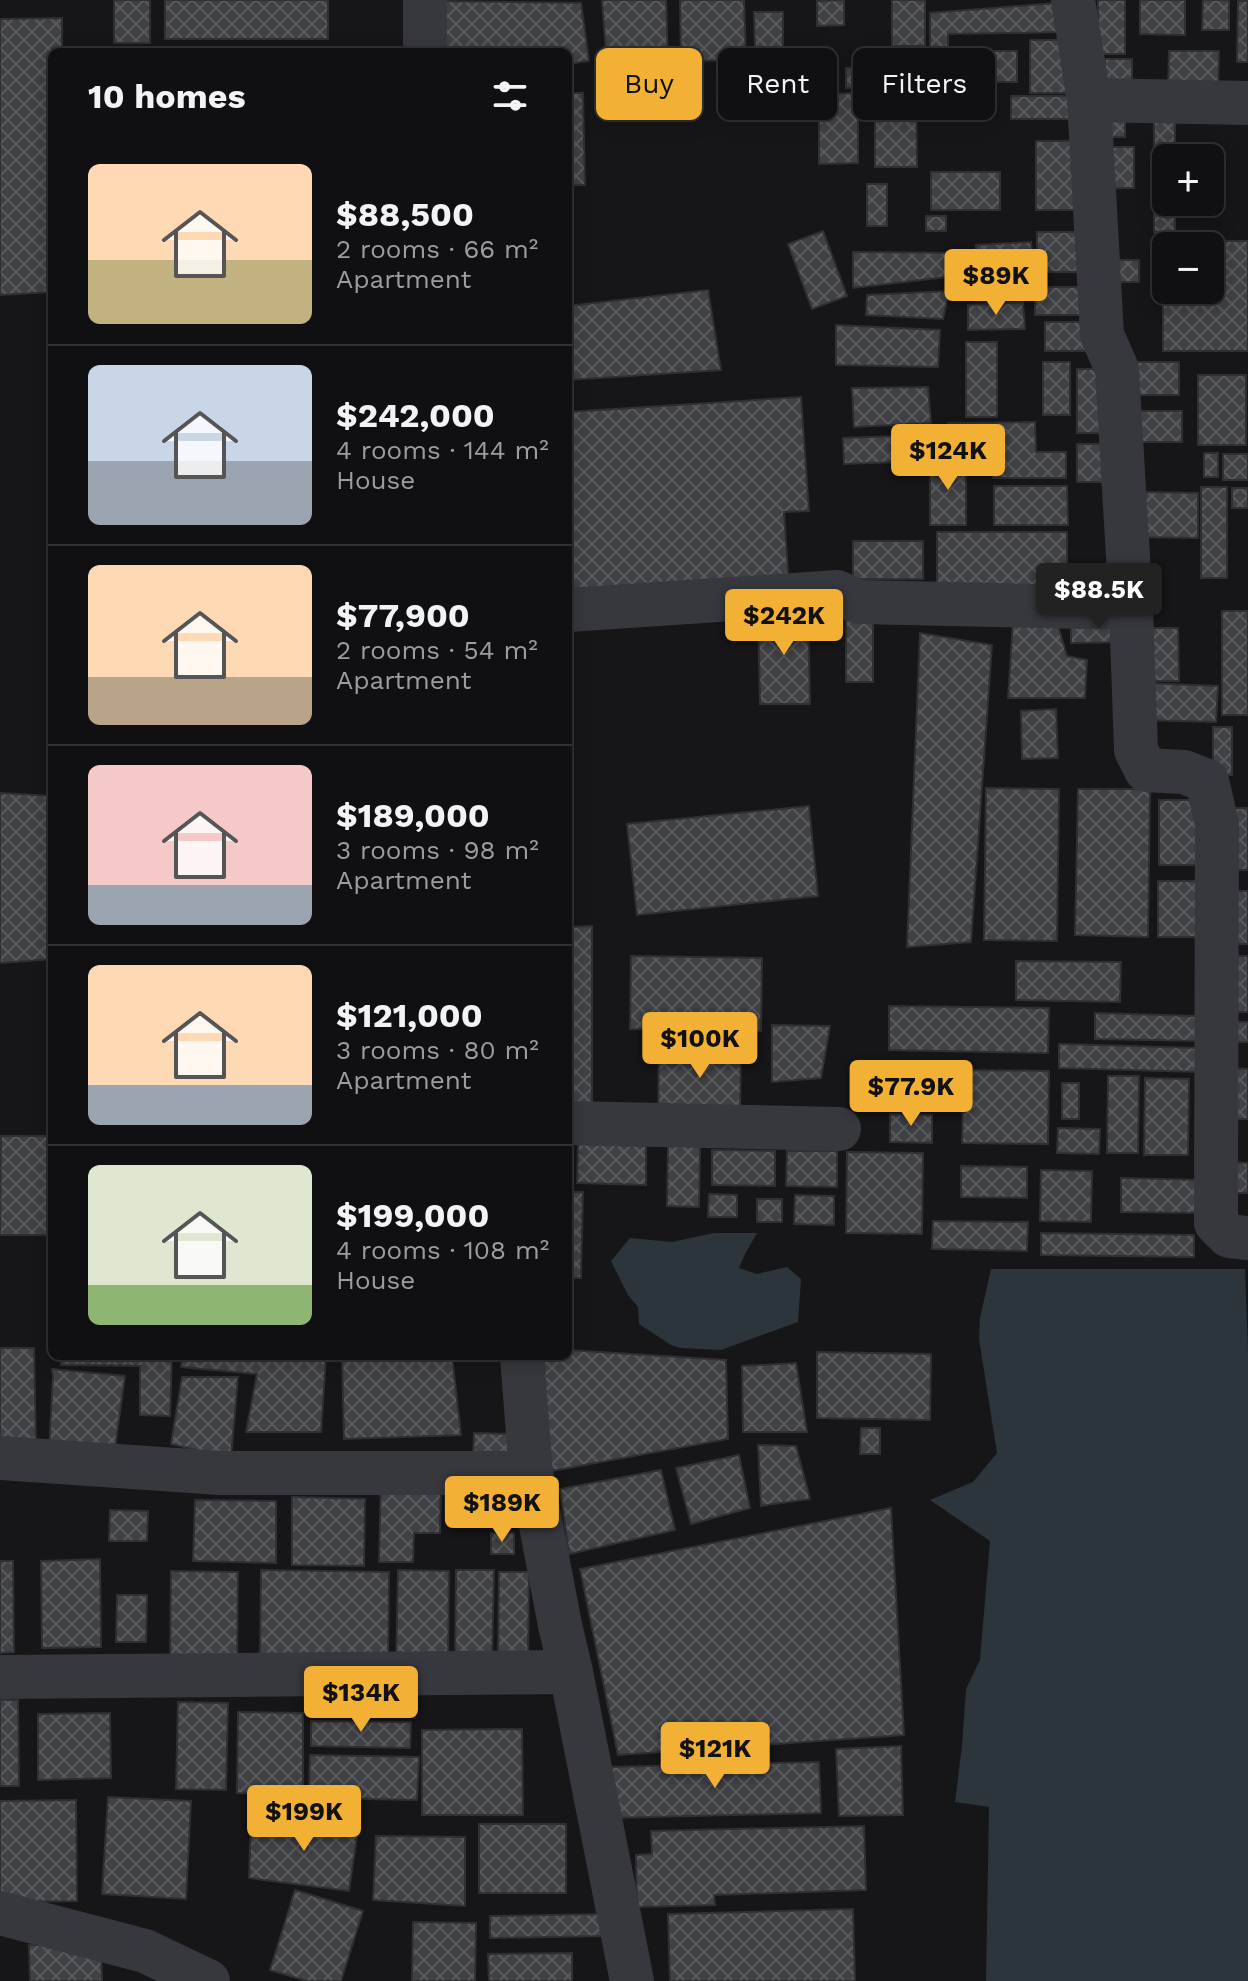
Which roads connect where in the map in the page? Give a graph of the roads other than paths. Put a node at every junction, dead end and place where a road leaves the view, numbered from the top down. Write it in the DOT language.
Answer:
graph roads {
  1 [pos="425,0"];
  2 [pos="1073,0"];
  3 [pos="425,48"];
  4 [pos="1089,100"];
  5 [pos="1248,103"];
  6 [pos="1131,608"];
  7 [pos="572,610"];
  8 [pos="572,1123"];
  9 [pos="839,1129"];
  10 [pos="1248,1238"];
  11 [pos="522,1360"];
  12 [pos="0,1458"];
  13 [pos="531,1473"];
  14 [pos="571,1672"];
  15 [pos="0,1677"];
  16 [pos="0,1913"];
  17 [pos="208,1981"];
  18 [pos="632,1981"];
  1 -- 3 [label="street"];
  2 -- 4 [label="street"];
  4 -- 5 [label="street"];
  4 -- 6 [label="street"];
  6 -- 7 [label="street"];
  6 -- 10 [label="street"];
  8 -- 9 [label="street"];
  11 -- 13 [label="street"];
  12 -- 13 [label="street"];
  13 -- 14 [label="street"];
  14 -- 15 [label="street"];
  14 -- 18 [label="street"];
  16 -- 17 [label="street"];
}
